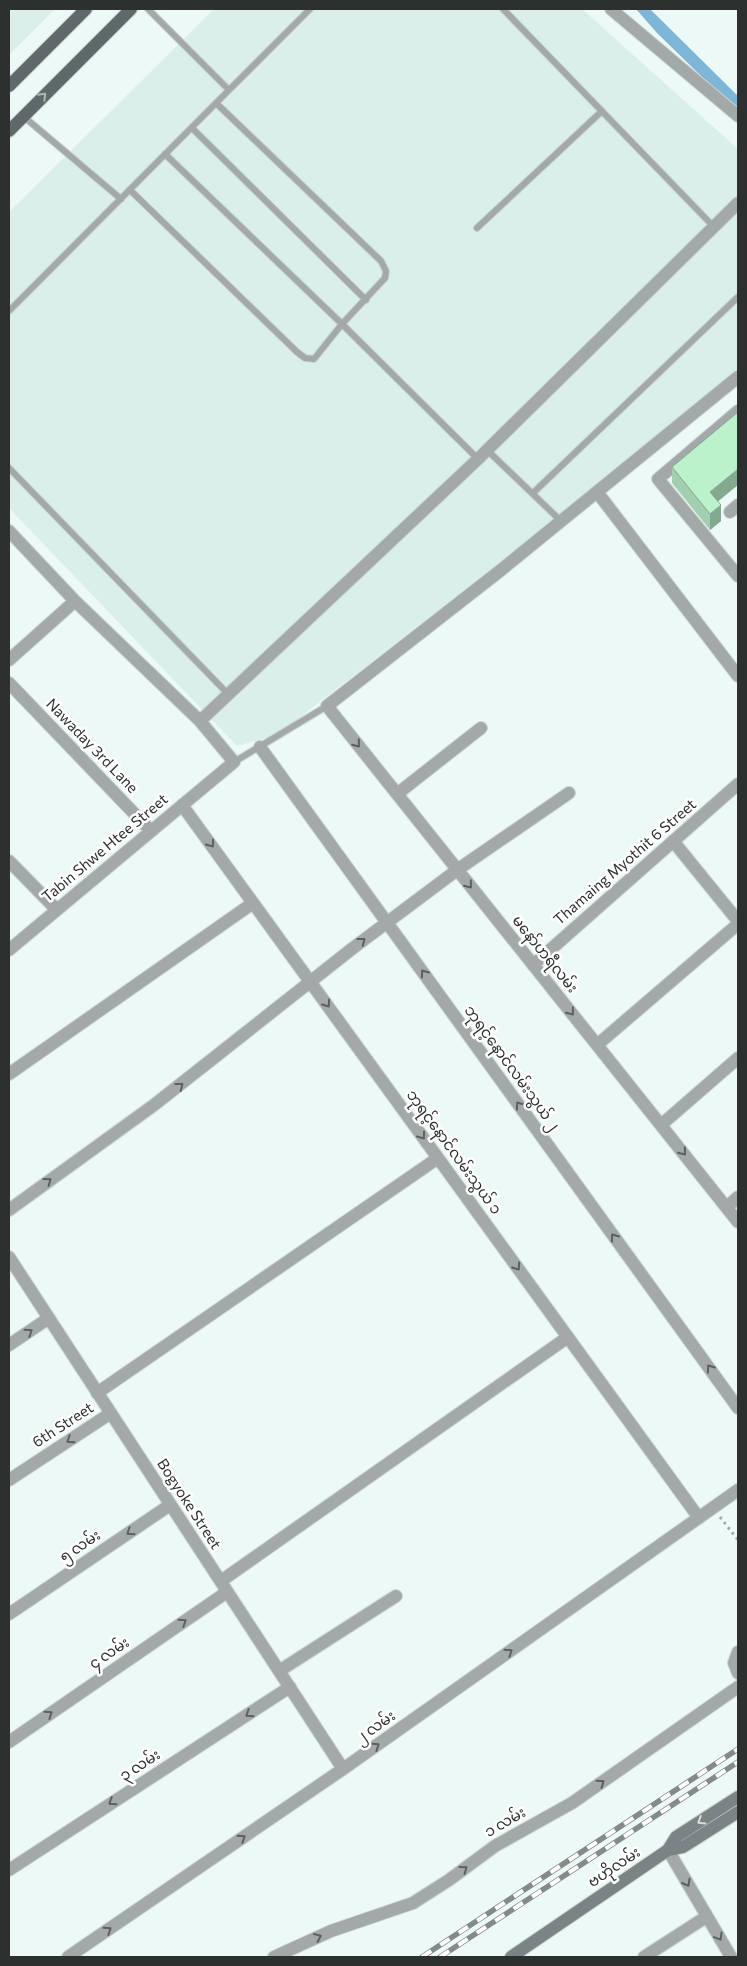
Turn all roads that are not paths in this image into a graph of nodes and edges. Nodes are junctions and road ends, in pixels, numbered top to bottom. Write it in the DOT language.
graph roads {
  1 [pos="86,9"];
  2 [pos="131,9"];
  3 [pos="148,9"];
  4 [pos="310,9"];
  5 [pos="503,9"];
  6 [pos="611,9"];
  7 [pos="9,86"];
  8 [pos="229,90"];
  9 [pos="216,102"];
  10 [pos="602,111"];
  11 [pos="23,116"];
  12 [pos="738,116"];
  13 [pos="192,128"];
  14 [pos="9,131"];
  15 [pos="165,154"];
  16 [pos="130,190"];
  17 [pos="121,199"];
  18 [pos="738,203"];
  19 [pos="714,227"];
  20 [pos="477,228"];
  21 [pos="738,297"];
  22 [pos="366,300"];
  23 [pos="9,312"];
  24 [pos="342,324"];
  25 [pos="738,377"];
  26 [pos="738,411"];
  27 [pos="487,450"];
  28 [pos="478,459"];
  29 [pos="9,468"];
  30 [pos="596,492"];
  31 [pos="532,493"];
  32 [pos="562,521"];
  33 [pos="9,530"];
  34 [pos="738,576"];
  35 [pos="75,601"];
  36 [pos="9,660"];
  37 [pos="738,676"];
  38 [pos="9,683"];
  39 [pos="228,694"];
  40 [pos="327,706"];
  41 [pos="200,721"];
  42 [pos="481,728"];
  43 [pos="260,747"];
  44 [pos="234,762"];
  45 [pos="738,784"];
  46 [pos="568,793"];
  47 [pos="397,794"];
  48 [pos="182,805"];
  49 [pos="151,831"];
  50 [pos="673,841"];
  51 [pos="9,861"];
  52 [pos="457,870"];
  53 [pos="253,902"];
  54 [pos="57,910"];
  55 [pos="387,922"];
  56 [pos="738,922"];
  57 [pos="9,950"];
  58 [pos="533,965"];
  59 [pos="311,982"];
  60 [pos="597,1045"];
  61 [pos="738,1058"];
  62 [pos="9,1074"];
  63 [pos="660,1125"];
  64 [pos="438,1158"];
  65 [pos="738,1197"];
  66 [pos="727,1207"];
  67 [pos="9,1210"];
  68 [pos="738,1222"];
  69 [pos="9,1257"];
  70 [pos="49,1318"];
  71 [pos="568,1337"];
  72 [pos="9,1345"];
  73 [pos="97,1393"];
  74 [pos="738,1408"];
  75 [pos="111,1413"];
  76 [pos="9,1480"];
  77 [pos="738,1490"];
  78 [pos="170,1505"];
  79 [pos="699,1518"];
  80 [pos="224,1587"];
  81 [pos="396,1596"];
  82 [pos="9,1614"];
  83 [pos="738,1652"];
  84 [pos="279,1671"];
  85 [pos="738,1673"];
  86 [pos="290,1687"];
  87 [pos="738,1687"];
  88 [pos="9,1742"];
  89 [pos="343,1769"];
  90 [pos="738,1797"];
  91 [pos="738,1812"];
  92 [pos="668,1850"];
  93 [pos="9,1870"];
  94 [pos="706,1917"];
  95 [pos="68,1957"];
  96 [pos="274,1957"];
  97 [pos="511,1957"];
  98 [pos="644,1957"];
  99 [pos="731,1957"];
  1 -- 7 [label="main road"];
  11 -- 2 [label="main road, one-way"];
  3 -- 8 [label="lane"];
  4 -- 8 [label="lane"];
  5 -- 10 [label="lane"];
  6 -- 12 [label="street"];
  8 -- 9 [label="lane"];
  9 -- 13 [label="lane"];
  9 -- 22 [label="lane"];
  10 -- 19 [label="lane"];
  10 -- 20 [label="lane"];
  11 -- 14 [label="main road"];
  11 -- 17 [label="lane"];
  13 -- 15 [label="lane"];
  13 -- 22 [label="lane"];
  15 -- 16 [label="lane"];
  15 -- 24 [label="lane"];
  16 -- 17 [label="lane"];
  16 -- 24 [label="lane"];
  17 -- 23 [label="lane"];
  18 -- 19 [label="street"];
  19 -- 27 [label="street"];
  21 -- 31 [label="lane"];
  22 -- 24 [label="lane"];
  24 -- 28 [label="lane"];
  25 -- 30 [label="street"];
  26 -- 34 [label="street"];
  27 -- 28 [label="street"];
  27 -- 31 [label="lane"];
  28 -- 39 [label="street"];
  29 -- 39 [label="lane"];
  30 -- 32 [label="street"];
  30 -- 37 [label="street"];
  31 -- 32 [label="lane"];
  32 -- 40 [label="street"];
  33 -- 35 [label="street"];
  35 -- 36 [label="street"];
  35 -- 41 [label="street"];
  38 -- 49 [label="street, Nawaday 3rd Lane"];
  39 -- 41 [label="street"];
  40 -- 43 [label="lane"];
  40 -- 47 [label="street, မနော်ဟရီလမ်း, one-way"];
  41 -- 44 [label="street"];
  42 -- 47 [label="street"];
  43 -- 44 [label="lane"];
  43 -- 55 [label="street, ဘုရင့်နောင်လမ်းသွယ် ၂"];
  44 -- 48 [label="street, Tabin Shwe Htee Street"];
  45 -- 50 [label="street, Thamaing Myothit 6 Street"];
  46 -- 52 [label="street"];
  47 -- 52 [label="street, မနော်ဟရီလမ်း"];
  48 -- 49 [label="street, Tabin Shwe Htee Street"];
  48 -- 53 [label="street, ဘုရင့်နောင်လမ်းသွယ် ၁, one-way"];
  49 -- 54 [label="street, Tabin Shwe Htee Street"];
  50 -- 56 [label="street"];
  50 -- 58 [label="street, Thamaing Myothit 6 Street"];
  51 -- 54 [label="street"];
  52 -- 55 [label="street"];
  52 -- 58 [label="street, မနော်ဟရီလမ်း, one-way"];
  53 -- 59 [label="street, ဘုရင့်နောင်လမ်းသွယ် ၁"];
  53 -- 62 [label="street"];
  54 -- 57 [label="street, Tabin Shwe Htee Street"];
  59 -- 55 [label="street, one-way"];
  74 -- 55 [label="street, ဘုရင့်နောင်လမ်းသွယ် ၂, one-way"];
  56 -- 60 [label="street"];
  58 -- 60 [label="street, မနော်ဟရီလမ်း, one-way"];
  59 -- 64 [label="street, ဘုရင့်နောင်လမ်းသွယ် ၁, one-way"];
  67 -- 59 [label="street, one-way"];
  60 -- 63 [label="street, မနော်ဟရီလမ်း"];
  61 -- 63 [label="street"];
  63 -- 66 [label="street, မနော်ဟရီလမ်း, one-way"];
  64 -- 71 [label="street, ဘုရင့်နောင်လမ်းသွယ် ၁, one-way"];
  64 -- 73 [label="street"];
  65 -- 66 [label="street"];
  66 -- 68 [label="street, မနော်ဟရီလမ်း"];
  69 -- 70 [label="street, Bogyoke Street"];
  72 -- 70 [label="street, one-way"];
  70 -- 73 [label="street, Bogyoke Street"];
  71 -- 79 [label="street, ဘုရင့်နောင်လမ်းသွယ် ၁"];
  71 -- 80 [label="street, ၄ လမ်း"];
  73 -- 75 [label="street, Bogyoke Street"];
  75 -- 76 [label="street, 6th Street, one-way"];
  75 -- 78 [label="street, Bogyoke Street"];
  77 -- 79 [label="street, ၂ လမ်း"];
  78 -- 80 [label="street, Bogyoke Street"];
  78 -- 82 [label="street, ၅ လမ်း, one-way"];
  89 -- 79 [label="street, ၂ လမ်း, one-way"];
  80 -- 84 [label="street, Bogyoke Street"];
  88 -- 80 [label="street, ၄ လမ်း, one-way"];
  81 -- 84 [label="street"];
  83 -- 85 [label="street"];
  84 -- 86 [label="street, Bogyoke Street"];
  86 -- 89 [label="street, Bogyoke Street"];
  86 -- 93 [label="street, ၃ လမ်း, one-way"];
  96 -- 87 [label="street, ၁ လမ်း, one-way"];
  95 -- 89 [label="street, ၂ လမ်း, one-way"];
  90 -- 92 [label="main road, one-way"];
  91 -- 92 [label="main road, ဗဟိုလမ်း"];
  92 -- 94 [label="street, one-way"];
  92 -- 97 [label="main road, ဗဟိုလမ်း"];
  94 -- 98 [label="street"];
  94 -- 99 [label="street, one-way"];
}
